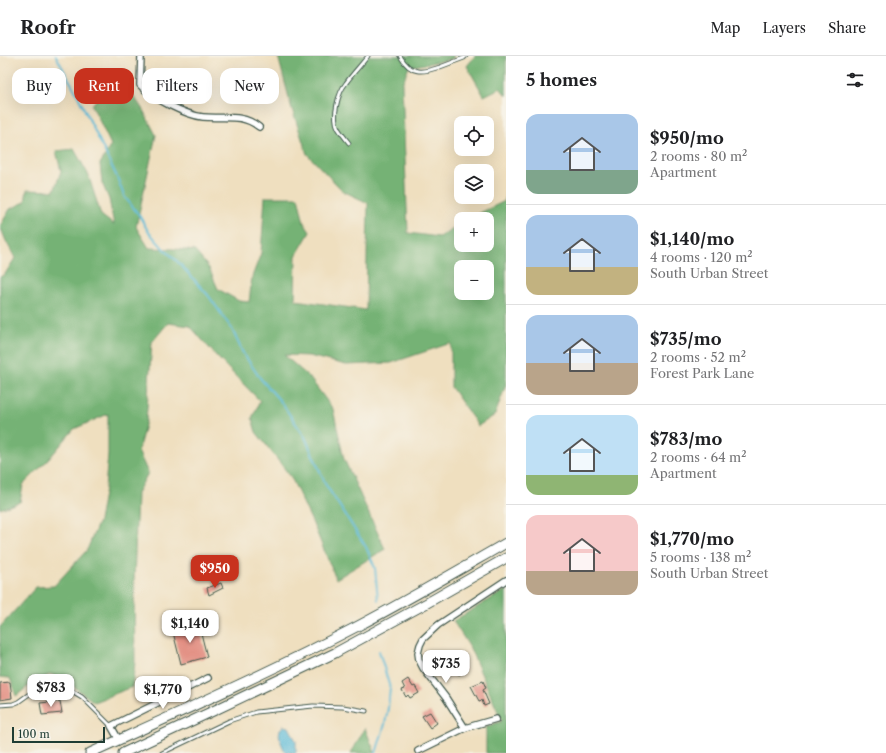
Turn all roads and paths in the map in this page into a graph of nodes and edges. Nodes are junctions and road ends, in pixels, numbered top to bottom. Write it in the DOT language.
graph roads {
  1 [pos="141,56"];
  2 [pos="368,56"];
  3 [pos="400,56"];
  4 [pos="466,56"];
  5 [pos="259,127"];
  6 [pos="349,143"];
  7 [pos="506,543"];
  8 [pos="506,558"];
  9 [pos="506,580"];
  10 [pos="208,678"];
  11 [pos="0,704"];
  12 [pos="366,711"];
  13 [pos="496,719"];
  14 [pos="111,726"];
  15 [pos="465,728"];
  16 [pos="119,740"];
  17 [pos="418,751"];
  18 [pos="90,753"];
  19 [pos="123,753"];
  20 [pos="162,753"];
  1 -- 5 [label="street"];
  2 -- 6 [label="lane"];
  3 -- 4 [label="lane"];
  7 -- 16 [label="highway"];
  8 -- 19 [label="highway"];
  9 -- 15 [label="street"];
  10 -- 14 [label="street"];
  11 -- 14 [label="lane"];
  12 -- 20 [label="lane"];
  13 -- 15 [label="street"];
  14 -- 16 [label="street"];
  15 -- 17 [label="street"];
  16 -- 18 [label="highway"];
}
